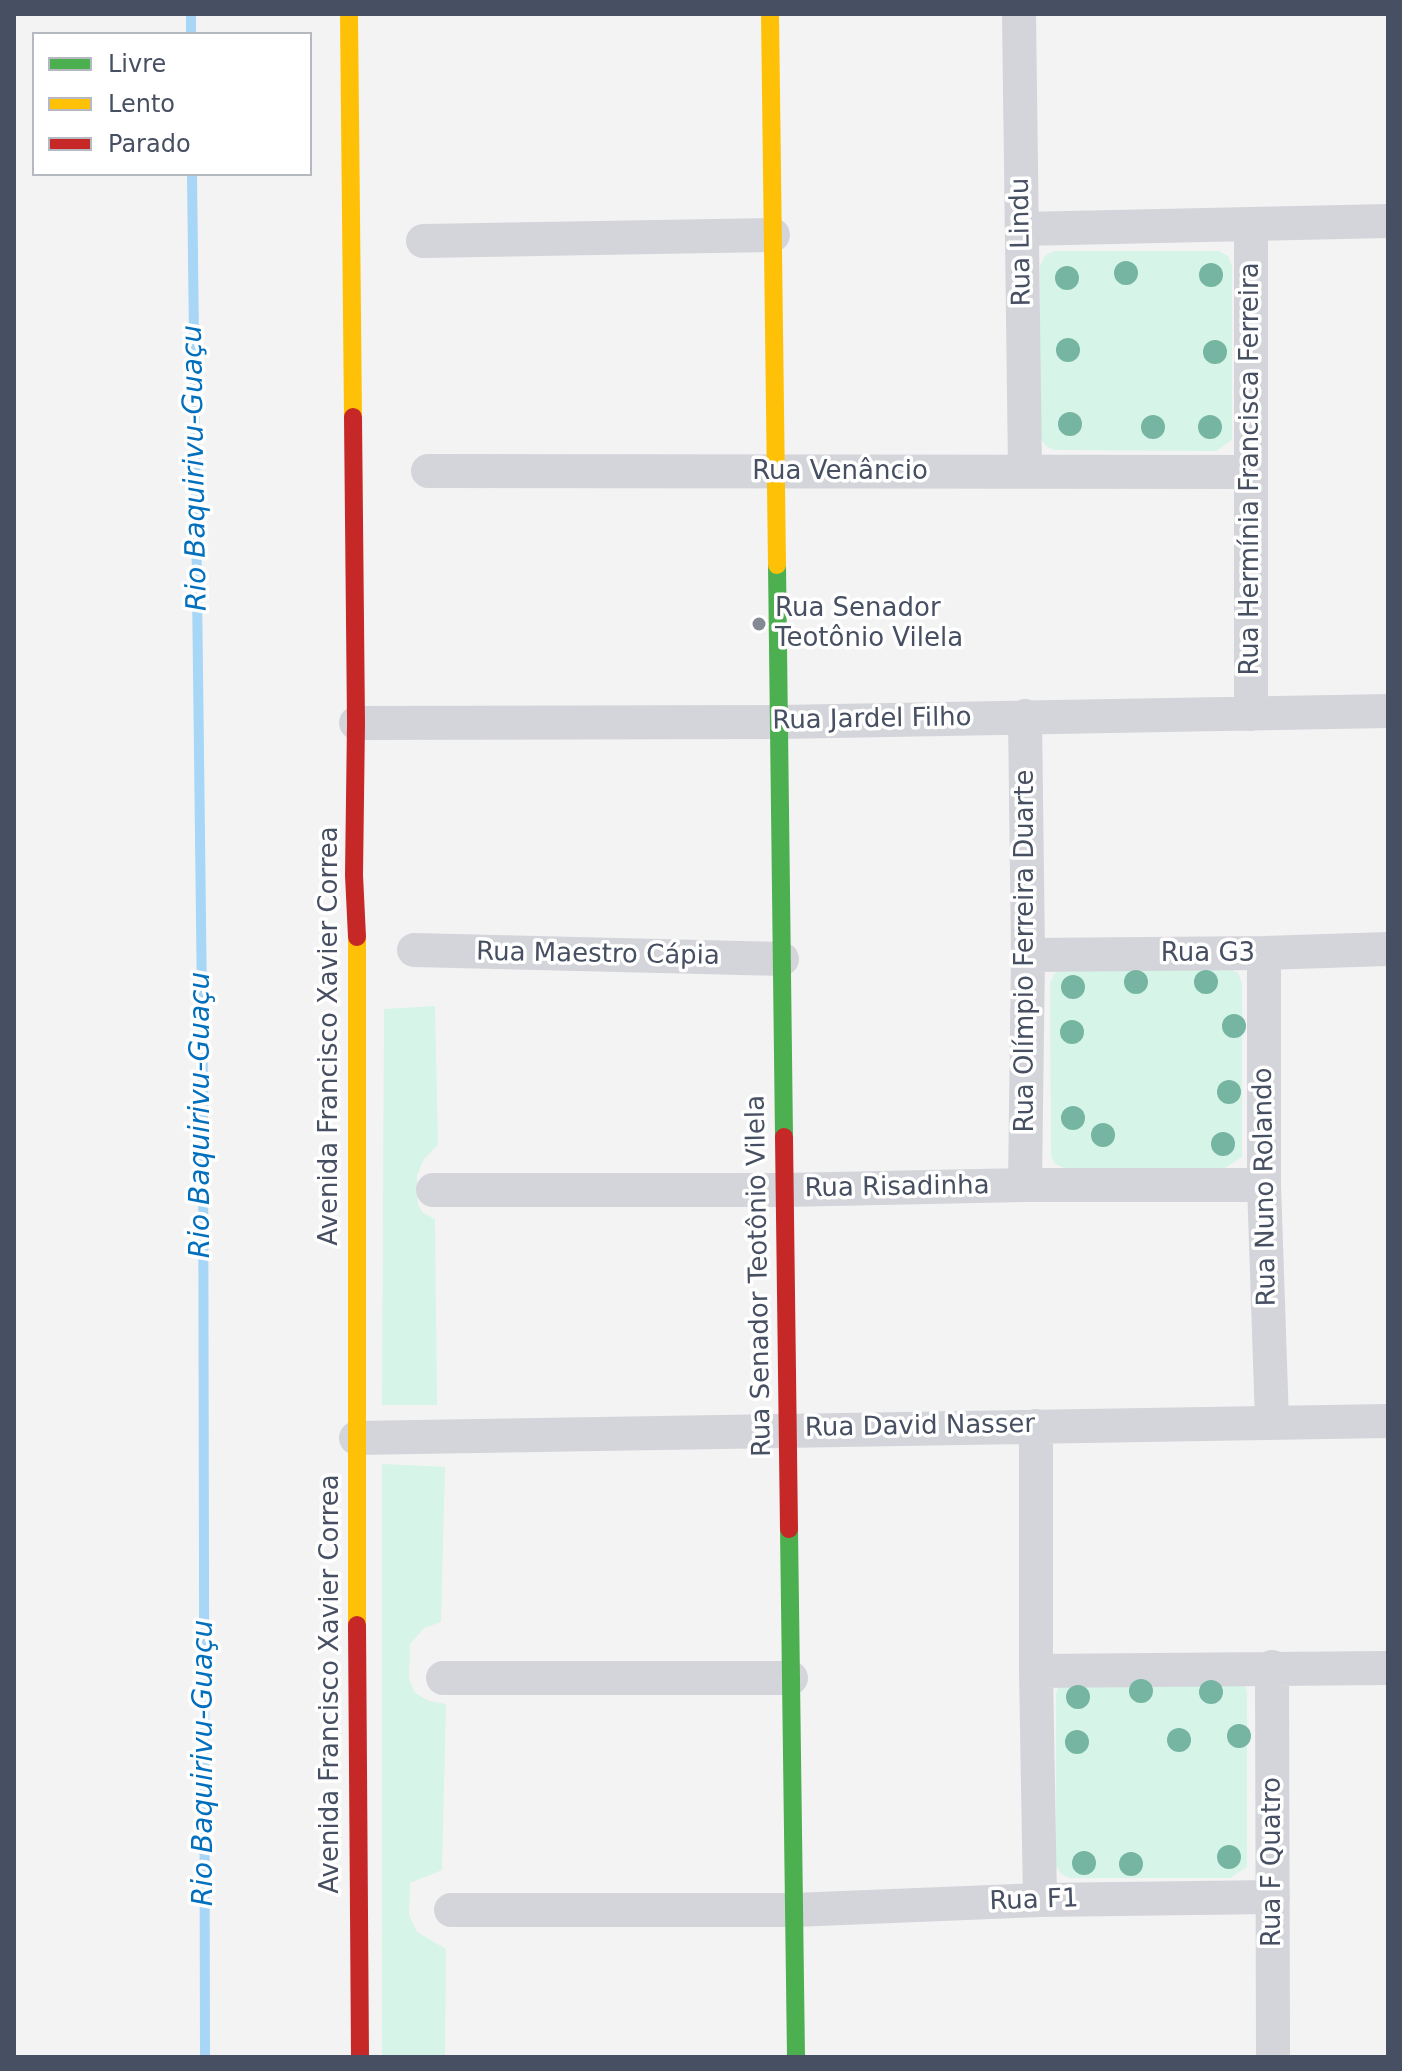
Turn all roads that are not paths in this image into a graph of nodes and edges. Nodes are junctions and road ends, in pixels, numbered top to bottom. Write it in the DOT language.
graph roads {
  1 [pos="349,14"];
  2 [pos="770,14"];
  3 [pos="1019,14"];
  4 [pos="1388,221"];
  5 [pos="1251,225"];
  6 [pos="1022,229"];
  7 [pos="773,235"];
  8 [pos="423,241"];
  9 [pos="1025,470"];
  10 [pos="428,471"];
  11 [pos="1251,472"];
  12 [pos="776,473"];
  13 [pos="1388,711"];
  14 [pos="1251,714"];
  15 [pos="1025,716"];
  16 [pos="779,722"];
  17 [pos="356,723"];
  18 [pos="1388,949"];
  19 [pos="414,950"];
  20 [pos="1264,953"];
  21 [pos="1028,955"];
  22 [pos="782,959"];
  23 [pos="1025,1185"];
  24 [pos="1264,1185"];
  25 [pos="433,1190"];
  26 [pos="785,1190"];
  27 [pos="1272,1421"];
  28 [pos="1388,1421"];
  29 [pos="1036,1426"];
  30 [pos="788,1429"];
  31 [pos="356,1438"];
  32 [pos="1272,1667"];
  33 [pos="1388,1668"];
  34 [pos="1036,1671"];
  35 [pos="443,1678"];
  36 [pos="791,1678"];
  37 [pos="1273,1897"];
  38 [pos="1040,1900"];
  39 [pos="451,1910"];
  40 [pos="794,1910"];
  41 [pos="360,2057"];
  42 [pos="796,2057"];
  43 [pos="1273,2057"];
  1 -- 17 [label="street, Avenida Francisco Xavier Correa"];
  2 -- 7 [label="street, Rua Senador Teotônio Vilela"];
  3 -- 6 [label="street, Rua Lindu"];
  4 -- 5 [label="street"];
  5 -- 6 [label="street"];
  5 -- 11 [label="street, Rua Hermínia Francisca Ferreira"];
  6 -- 9 [label="street, Rua Lindu"];
  7 -- 8 [label="street"];
  7 -- 12 [label="street, Rua Senador Teotônio Vilela"];
  9 -- 11 [label="street, Rua Venâncio"];
  9 -- 12 [label="street, Rua Venâncio"];
  10 -- 12 [label="street, Rua Venâncio"];
  11 -- 14 [label="street, Rua Hermínia Francisca Ferreira"];
  12 -- 16 [label="street, Rua Senador Teotônio Vilela"];
  13 -- 14 [label="street, Rua Jardel Filho"];
  14 -- 15 [label="street, Rua Jardel Filho"];
  15 -- 16 [label="street, Rua Jardel Filho"];
  15 -- 21 [label="street, Rua Olímpio Ferreira Duarte"];
  16 -- 17 [label="street, Rua Jardel Filho"];
  16 -- 22 [label="street, Rua Senador Teotônio Vilela"];
  17 -- 31 [label="street, Avenida Francisco Xavier Correa"];
  18 -- 20 [label="street, Rua G3"];
  19 -- 22 [label="street, Rua Maestro Cápia"];
  20 -- 21 [label="street, Rua G3"];
  20 -- 24 [label="street, Rua Nuno Rolando"];
  21 -- 23 [label="street, Rua Olímpio Ferreira Duarte"];
  22 -- 26 [label="street, Rua Senador Teotônio Vilela"];
  23 -- 24 [label="street, Rua Risadinha"];
  23 -- 26 [label="street, Rua Risadinha"];
  24 -- 27 [label="street, Rua Nuno Rolando"];
  25 -- 26 [label="street, Rua Risadinha"];
  26 -- 30 [label="street, Rua Senador Teotônio Vilela"];
  27 -- 28 [label="street, Rua David Nasser"];
  27 -- 29 [label="street, Rua David Nasser"];
  29 -- 30 [label="street, Rua David Nasser"];
  29 -- 34 [label="street"];
  30 -- 31 [label="street, Rua David Nasser"];
  30 -- 36 [label="street, Rua Senador Teotônio Vilela"];
  31 -- 41 [label="street, Avenida Francisco Xavier Correa"];
  32 -- 33 [label="street"];
  32 -- 34 [label="street"];
  32 -- 37 [label="street, Rua F Quatro"];
  34 -- 38 [label="street"];
  35 -- 36 [label="street"];
  36 -- 40 [label="street, Rua Senador Teotônio Vilela"];
  37 -- 38 [label="street, Rua F1"];
  37 -- 43 [label="street, Rua F Quatro"];
  38 -- 40 [label="street, Rua F1"];
  39 -- 40 [label="street, Rua F1"];
  40 -- 42 [label="street, Rua Senador Teotônio Vilela"];
}
